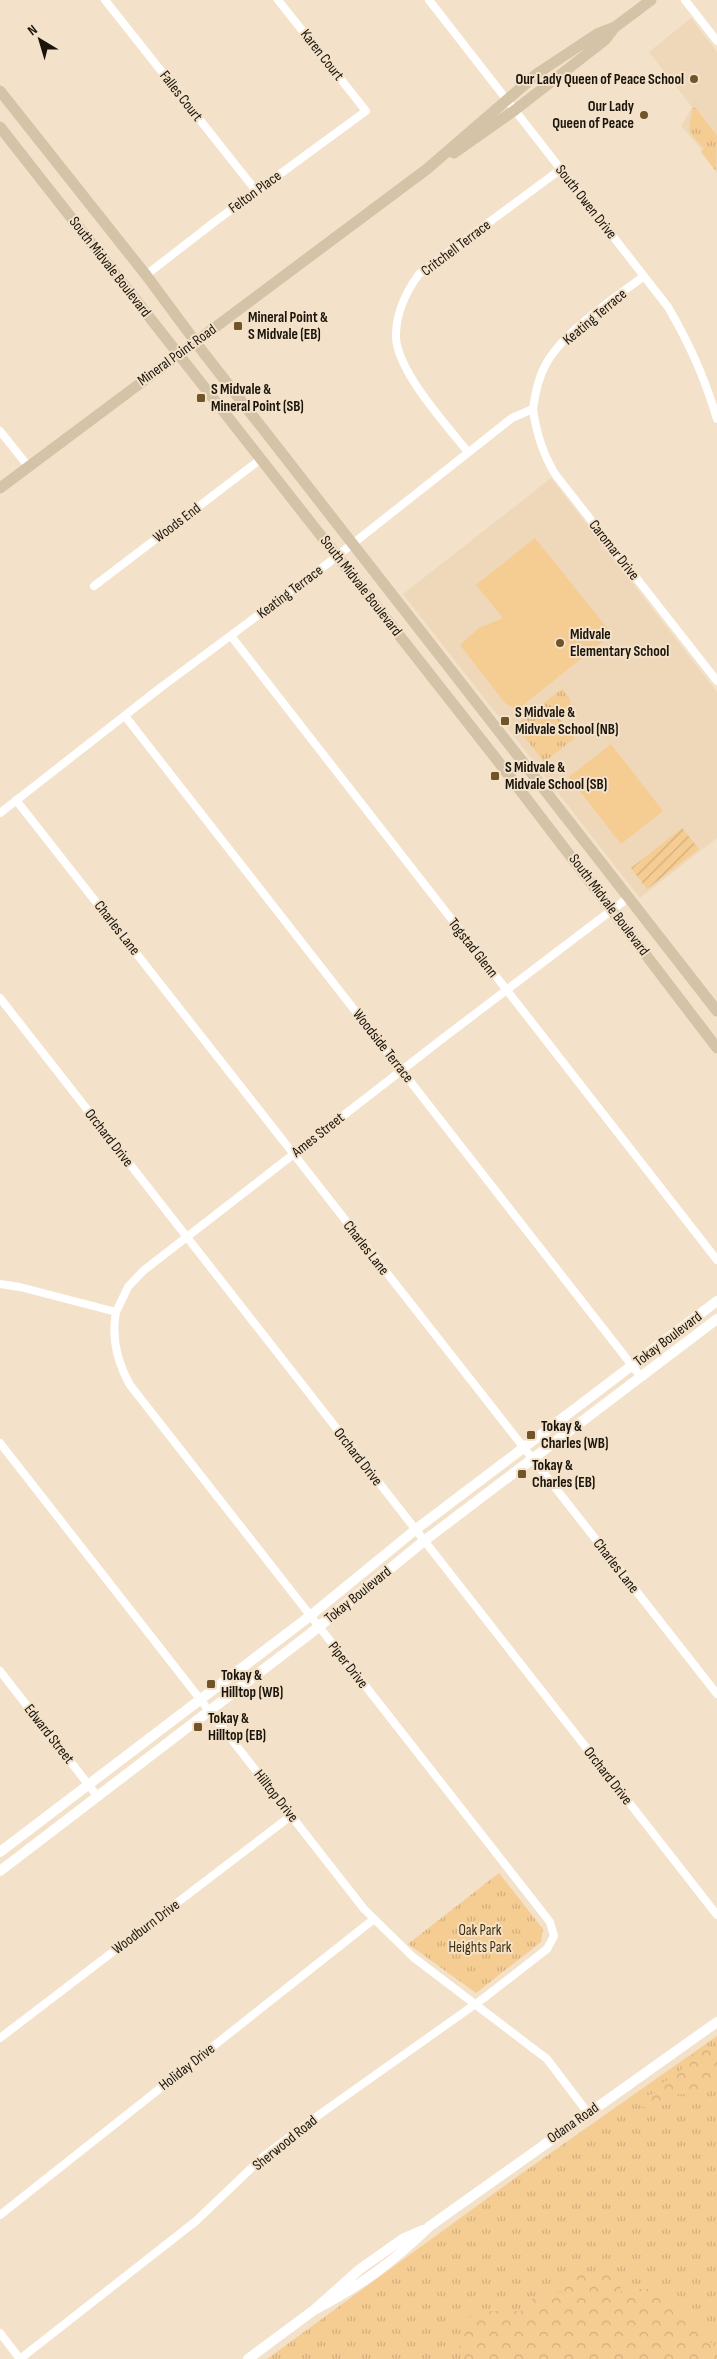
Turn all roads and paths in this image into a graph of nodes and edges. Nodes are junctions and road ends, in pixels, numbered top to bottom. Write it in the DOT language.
graph roads {
  1 [pos="105,0"];
  2 [pos="278,0"];
  3 [pos="429,0"];
  4 [pos="651,0"];
  5 [pos="685,0"];
  6 [pos="615,27"];
  7 [pos="717,41"];
  8 [pos="0,91"];
  9 [pos="507,99"];
  10 [pos="515,110"];
  11 [pos="366,111"];
  12 [pos="0,127"];
  13 [pos="427,169"];
  14 [pos="561,169"];
  15 [pos="257,192"];
  16 [pos="146,275"];
  17 [pos="644,276"];
  18 [pos="195,341"];
  19 [pos="178,354"];
  20 [pos="533,409"];
  21 [pos="717,419"];
  22 [pos="0,431"];
  23 [pos="468,452"];
  24 [pos="261,459"];
  25 [pos="28,466"];
  26 [pos="0,488"];
  27 [pos="353,543"];
  28 [pos="337,556"];
  29 [pos="94,586"];
  30 [pos="231,636"];
  31 [pos="717,681"];
  32 [pos="125,716"];
  33 [pos="16,800"];
  34 [pos="0,813"];
  35 [pos="629,897"];
  36 [pos="613,909"];
  37 [pos="506,990"];
  38 [pos="0,998"];
  39 [pos="717,1011"];
  40 [pos="707,1036"];
  41 [pos="717,1044"];
  42 [pos="717,1048"];
  43 [pos="402,1069"];
  44 [pos="294,1154"];
  45 [pos="186,1238"];
  46 [pos="717,1260"];
  47 [pos="0,1284"];
  48 [pos="717,1301"];
  49 [pos="116,1312"];
  50 [pos="717,1319"];
  51 [pos="632,1366"];
  52 [pos="641,1377"];
  53 [pos="0,1443"];
  54 [pos="523,1448"];
  55 [pos="532,1459"];
  56 [pos="415,1530"];
  57 [pos="424,1541"];
  58 [pos="310,1616"];
  59 [pos="319,1627"];
  60 [pos="0,1670"];
  61 [pos="717,1694"];
  62 [pos="200,1699"];
  63 [pos="210,1712"];
  64 [pos="89,1785"];
  65 [pos="98,1796"];
  66 [pos="292,1815"];
  67 [pos="0,1852"];
  68 [pos="0,1871"];
  69 [pos="717,1915"];
  70 [pos="374,1920"];
  71 [pos="554,1936"];
  72 [pos="476,2004"];
  73 [pos="717,2022"];
  74 [pos="0,2038"];
  75 [pos="588,2113"];
  76 [pos="0,2215"];
  77 [pos="0,2333"];
  78 [pos="20,2359"];
  79 [pos="248,2359"];
  1 -- 15 [label="street, Falles Court"];
  2 -- 11 [label="street, Karen Court"];
  3 -- 9 [label="street, South Owen Drive"];
  4 -- 6 [label="main road, Mineral Point Road"];
  5 -- 7 [label="street"];
  6 -- 9 [label="main road, Mineral Point Road"];
  6 -- 10 [label="main road, Mineral Point Road"];
  8 -- 16 [label="main road, South Midvale Boulevard"];
  9 -- 10 [label="street, South Owen Drive"];
  9 -- 13 [label="main road, Mineral Point Road"];
  10 -- 13 [label="main road, Mineral Point Road"];
  10 -- 14 [label="street, South Owen Drive"];
  11 -- 15 [label="street, Felton Place"];
  12 -- 19 [label="main road, South Midvale Boulevard"];
  13 -- 18 [label="main road, Mineral Point Road"];
  14 -- 17 [label="street, South Owen Drive"];
  14 -- 23 [label="street, Critchell Terrace"];
  15 -- 16 [label="street, Felton Place"];
  16 -- 18 [label="main road, South Midvale Boulevard"];
  17 -- 20 [label="street, Keating Terrace"];
  17 -- 21 [label="street, South Owen Drive"];
  18 -- 19 [label="main road, Mineral Point Road"];
  18 -- 27 [label="main road, South Midvale Boulevard"];
  19 -- 24 [label="main road, South Midvale Boulevard"];
  19 -- 25 [label="main road, Mineral Point Road"];
  20 -- 23 [label="street, Keating Terrace"];
  20 -- 31 [label="street, Caromar Drive"];
  22 -- 25 [label="street"];
  23 -- 27 [label="street, Keating Terrace"];
  24 -- 28 [label="main road, South Midvale Boulevard"];
  24 -- 29 [label="street, Woods End"];
  25 -- 26 [label="main road, Mineral Point Road"];
  27 -- 28 [label="street, Keating Terrace"];
  27 -- 35 [label="main road, South Midvale Boulevard"];
  28 -- 30 [label="street, Keating Terrace"];
  28 -- 36 [label="main road, South Midvale Boulevard"];
  30 -- 32 [label="street, Keating Terrace"];
  30 -- 37 [label="street, Togstad Glenn"];
  32 -- 33 [label="street, Keating Terrace"];
  32 -- 43 [label="street, Woodside Terrace"];
  33 -- 34 [label="street, Keating Terrace"];
  33 -- 44 [label="street, Charles Lane"];
  35 -- 36 [label="street, Ames Street"];
  35 -- 39 [label="main road, South Midvale Boulevard"];
  36 -- 37 [label="street, Ames Street"];
  36 -- 40 [label="main road, South Midvale Boulevard"];
  37 -- 43 [label="street, Ames Street"];
  37 -- 46 [label="street, Togstad Glenn"];
  38 -- 45 [label="street, Orchard Drive"];
  40 -- 41 [label="main road"];
  40 -- 42 [label="main road, South Midvale Boulevard"];
  43 -- 44 [label="street, Ames Street"];
  43 -- 51 [label="street, Woodside Terrace"];
  44 -- 45 [label="street, Ames Street"];
  44 -- 54 [label="street, Charles Lane"];
  45 -- 49 [label="street, Ames Street"];
  45 -- 56 [label="street, Orchard Drive"];
  47 -- 49 [label="street"];
  48 -- 51 [label="street, Tokay Boulevard"];
  49 -- 58 [label="street, Piper Drive"];
  50 -- 52 [label="street, Tokay Boulevard"];
  51 -- 52 [label="street, Woodside Terrace"];
  51 -- 54 [label="street, Tokay Boulevard"];
  52 -- 55 [label="street, Tokay Boulevard"];
  53 -- 62 [label="street, Hilltop Drive"];
  54 -- 55 [label="street, Charles Lane"];
  54 -- 56 [label="street, Tokay Boulevard"];
  55 -- 57 [label="street, Tokay Boulevard"];
  55 -- 61 [label="street, Charles Lane"];
  56 -- 57 [label="street, Orchard Drive"];
  56 -- 58 [label="street, Tokay Boulevard"];
  57 -- 59 [label="street, Tokay Boulevard"];
  57 -- 69 [label="street, Orchard Drive"];
  58 -- 59 [label="street, Piper Drive"];
  58 -- 62 [label="street, Tokay Boulevard"];
  59 -- 63 [label="street, Tokay Boulevard"];
  59 -- 71 [label="street, Piper Drive"];
  60 -- 64 [label="street, Edward Street"];
  62 -- 63 [label="street, Hilltop Drive"];
  62 -- 64 [label="street, Tokay Boulevard"];
  63 -- 65 [label="street, Tokay Boulevard"];
  63 -- 66 [label="street, Hilltop Drive"];
  64 -- 65 [label="street, Edward Street"];
  64 -- 67 [label="street, Tokay Boulevard"];
  65 -- 68 [label="street, Tokay Boulevard"];
  66 -- 70 [label="street, Hilltop Drive"];
  66 -- 74 [label="street, Woodburn Drive"];
  70 -- 72 [label="street, Hilltop Drive"];
  70 -- 76 [label="street, Holiday Drive"];
  71 -- 72 [label="street, Sherwood Road"];
  72 -- 75 [label="street, Hilltop Drive"];
  72 -- 78 [label="street, Sherwood Road"];
  73 -- 75 [label="street, Odana Road"];
  75 -- 79 [label="street, Odana Road"];
  77 -- 78 [label="street"];
}
